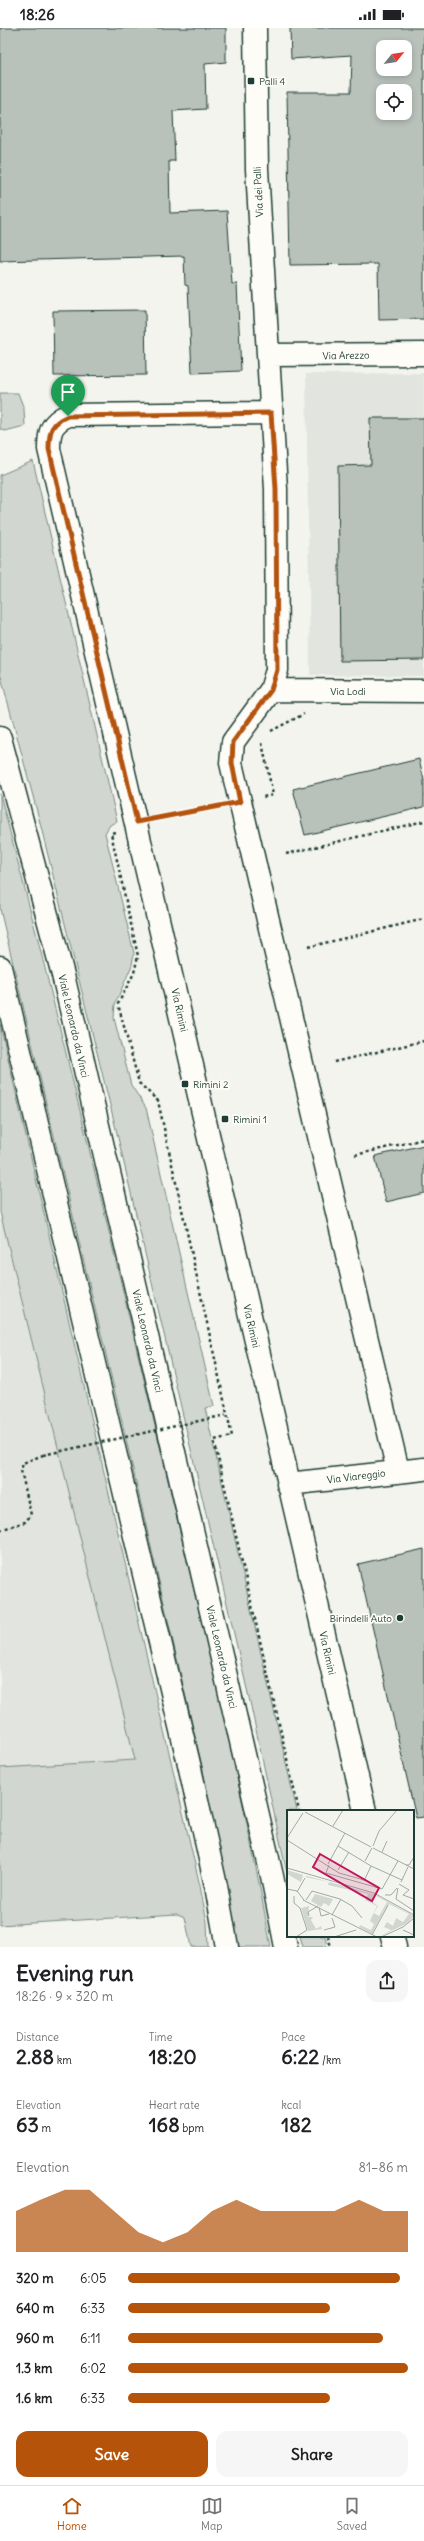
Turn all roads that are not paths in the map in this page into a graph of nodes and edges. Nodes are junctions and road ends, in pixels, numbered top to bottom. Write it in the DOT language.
graph roads {
  1 [pos="254,28"];
  2 [pos="424,354"];
  3 [pos="268,355"];
  4 [pos="271,413"];
  5 [pos="271,690"];
  6 [pos="424,691"];
  7 [pos="0,738"];
  8 [pos="0,967"];
  9 [pos="424,1469"];
  10 [pos="398,1471"];
  11 [pos="288,1484"];
  12 [pos="365,1810"];
  13 [pos="392,1937"];
  14 [pos="227,1947"];
  15 [pos="286,1947"];
  16 [pos="395,1947"];
  1 -- 3 [label="main road, Via dei Palli"];
  2 -- 3 [label="main road, Via Arezzo"];
  3 -- 4 [label="main road, Via dei Palli"];
  4 -- 5 [label="main road, Via dei Palli"];
  4 -- 11 [label="main road, Via Rimini"];
  5 -- 6 [label="main road, Via Lodi"];
  5 -- 10 [label="main road, Via dei Palli"];
  7 -- 15 [label="main road, Viale Leonardo da Vinci"];
  8 -- 14 [label="main road"];
  9 -- 10 [label="main road, Via Viareggio"];
  10 -- 11 [label="main road, Via Viareggio"];
  11 -- 12 [label="main road, Via Rimini"];
  13 -- 16 [label="main road"];
}
